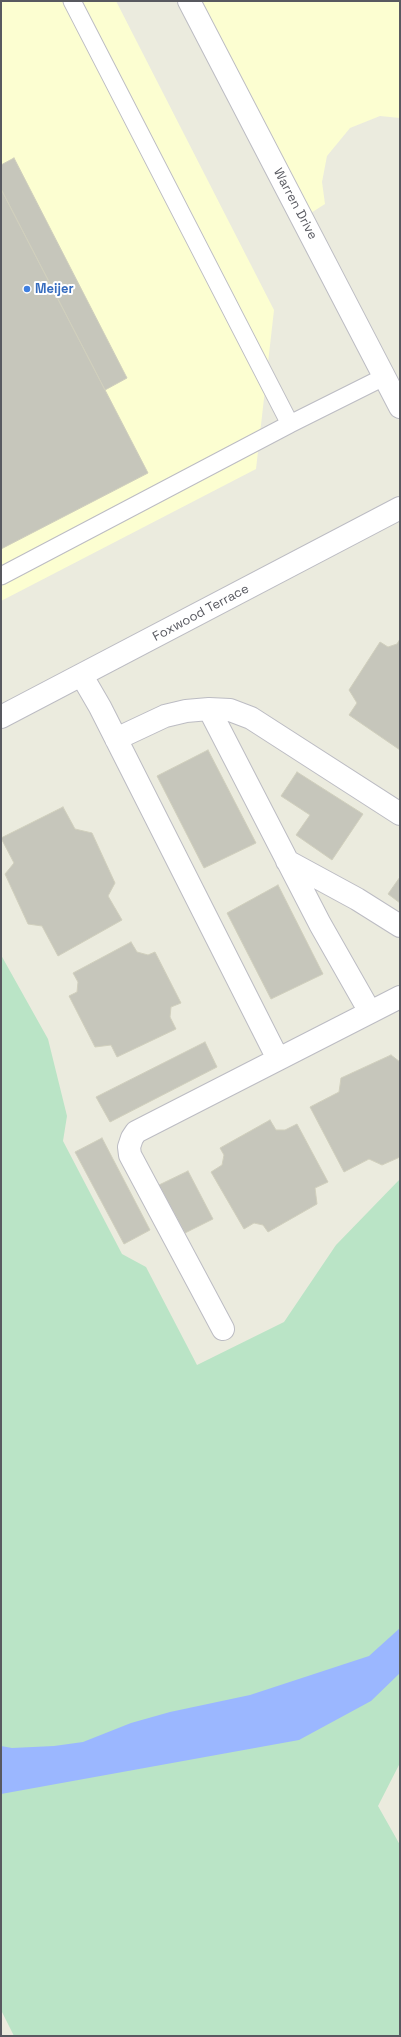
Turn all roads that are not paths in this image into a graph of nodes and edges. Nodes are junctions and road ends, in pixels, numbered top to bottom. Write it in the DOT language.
graph roads {
  1 [pos="72,1"];
  2 [pos="190,1"];
  3 [pos="384,377"];
  4 [pos="400,407"];
  5 [pos="290,424"];
  6 [pos="400,508"];
  7 [pos="1,576"];
  8 [pos="82,676"];
  9 [pos="209,709"];
  10 [pos="1,717"];
  11 [pos="116,739"];
  12 [pos="400,814"];
  13 [pos="287,862"];
  14 [pos="400,926"];
  15 [pos="400,997"];
  16 [pos="370,1012"];
  17 [pos="278,1060"];
  18 [pos="223,1329"];
  1 -- 5 [label="lane"];
  2 -- 3 [label="street, Warren Drive"];
  3 -- 4 [label="street, Warren Drive"];
  3 -- 5 [label="lane"];
  5 -- 7 [label="lane"];
  6 -- 8 [label="street, Foxwood Terrace"];
  8 -- 10 [label="street, Foxwood Terrace"];
  8 -- 11 [label="street"];
  9 -- 11 [label="street"];
  9 -- 12 [label="street"];
  9 -- 13 [label="street"];
  11 -- 17 [label="street"];
  13 -- 14 [label="street"];
  13 -- 16 [label="street"];
  15 -- 16 [label="street"];
  16 -- 17 [label="street"];
  17 -- 18 [label="street"];
}
